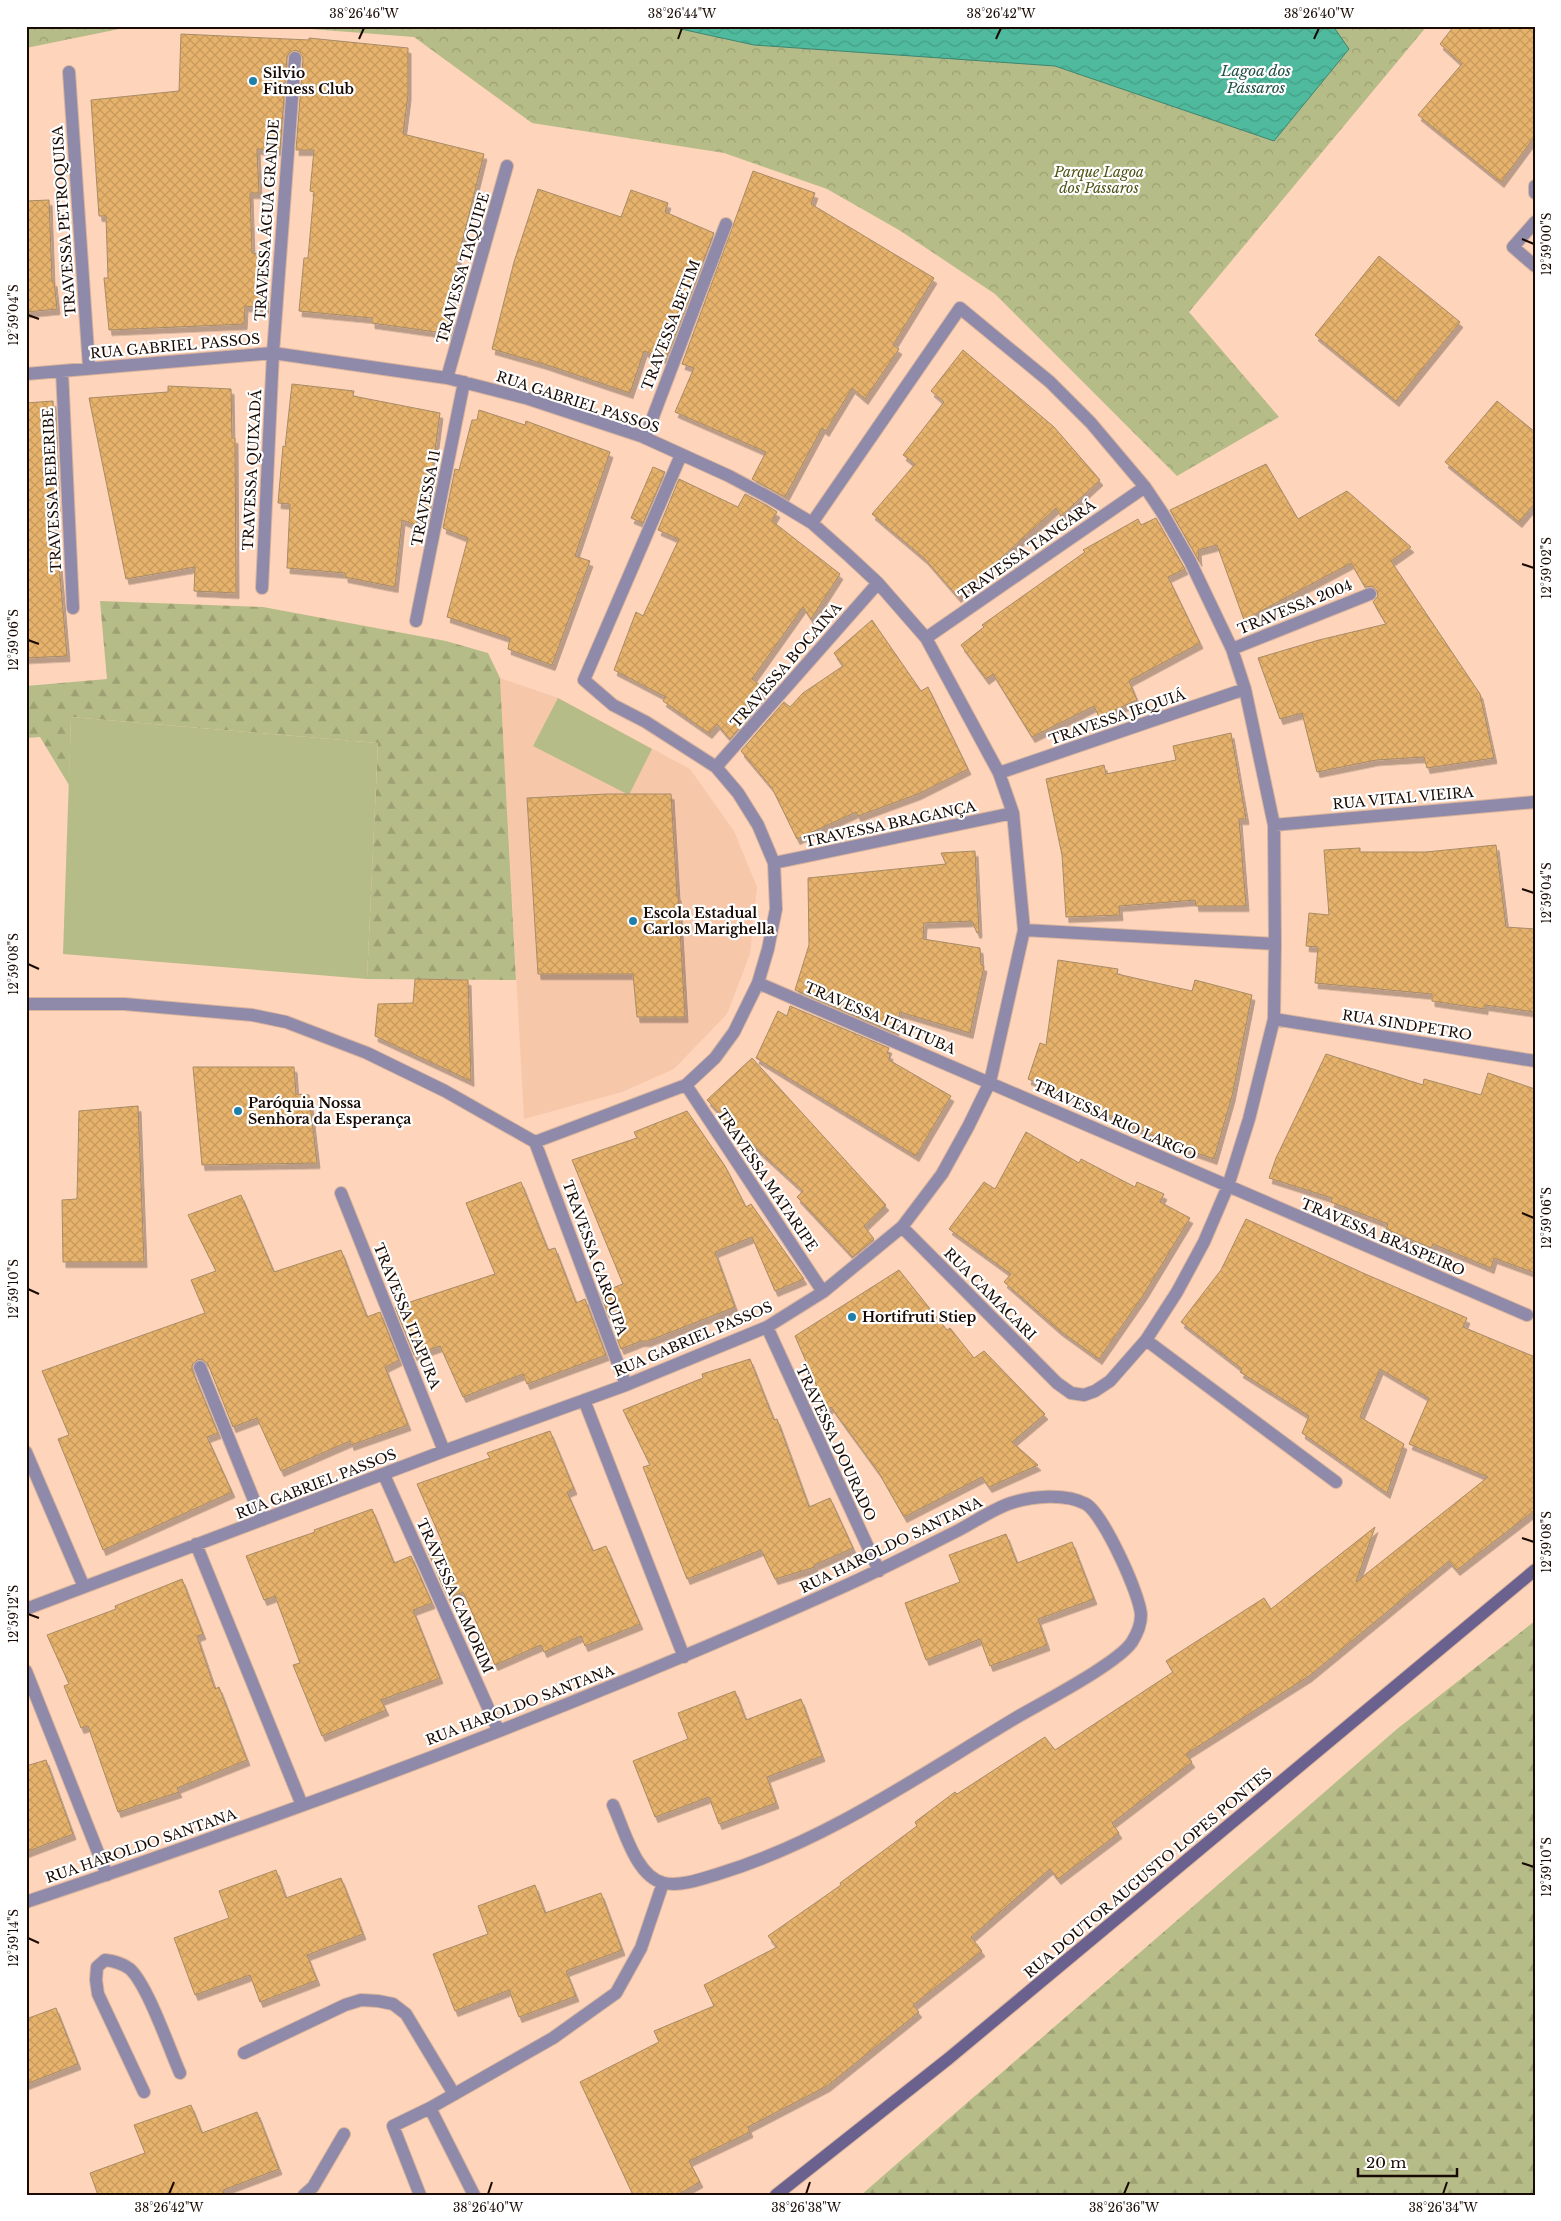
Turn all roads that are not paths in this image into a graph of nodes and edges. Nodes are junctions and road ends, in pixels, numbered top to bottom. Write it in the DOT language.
graph roads {
  1 [pos="295,58"];
  2 [pos="69,72"];
  3 [pos="507,166"];
  4 [pos="1535,186"];
  5 [pos="1535,193"];
  6 [pos="1535,222"];
  7 [pos="726,224"];
  8 [pos="1535,266"];
  9 [pos="272,353"];
  10 [pos="89,367"];
  11 [pos="62,371"];
  12 [pos="26,374"];
  13 [pos="448,378"];
  14 [pos="464,382"];
  15 [pos="645,438"];
  16 [pos="681,455"];
  17 [pos="1145,487"];
  18 [pos="812,523"];
  19 [pos="878,583"];
  20 [pos="262,588"];
  21 [pos="1370,594"];
  22 [pos="72,608"];
  23 [pos="416,621"];
  24 [pos="926,638"];
  25 [pos="1232,649"];
  26 [pos="1244,690"];
  27 [pos="716,767"];
  28 [pos="999,773"];
  29 [pos="1535,802"];
  30 [pos="1013,813"];
  31 [pos="1274,825"];
  32 [pos="774,863"];
  33 [pos="1024,930"];
  34 [pos="1275,944"];
  35 [pos="758,983"];
  36 [pos="26,1004"];
  37 [pos="1274,1018"];
  38 [pos="1535,1061"];
  39 [pos="990,1082"];
  40 [pos="686,1085"];
  41 [pos="536,1142"];
  42 [pos="1228,1186"];
  43 [pos="341,1192"];
  44 [pos="902,1227"];
  45 [pos="823,1292"];
  46 [pos="1526,1315"];
  47 [pos="767,1327"];
  48 [pos="1146,1340"];
  49 [pos="200,1367"];
  50 [pos="626,1385"];
  51 [pos="584,1400"];
  52 [pos="444,1451"];
  53 [pos="26,1452"];
  54 [pos="384,1475"];
  55 [pos="1336,1482"];
  56 [pos="262,1520"];
  57 [pos="196,1544"];
  58 [pos="1535,1570"];
  59 [pos="878,1571"];
  60 [pos="84,1587"];
  61 [pos="26,1609"];
  62 [pos="684,1656"];
  63 [pos="26,1671"];
  64 [pos="498,1730"];
  65 [pos="302,1805"];
  66 [pos="613,1806"];
  67 [pos="107,1875"];
  68 [pos="663,1883"];
  69 [pos="26,1902"];
  70 [pos="244,2053"];
  71 [pos="180,2073"];
  72 [pos="144,2092"];
  73 [pos="454,2094"];
  74 [pos="430,2108"];
  75 [pos="344,2134"];
  76 [pos="304,2195"];
  77 [pos="420,2195"];
  78 [pos="474,2195"];
  79 [pos="776,2195"];
  1 -- 9 [label="street, TRAVESSA ÁGUA GRANDE"];
  2 -- 10 [label="street, TRAVESSA PETROQUISA"];
  3 -- 13 [label="street, TRAVESSA TAQUIPE"];
  4 -- 5 [label="street"];
  6 -- 8 [label="street"];
  7 -- 15 [label="street, TRAVESSA BETIM"];
  9 -- 10 [label="street, RUA GABRIEL PASSOS"];
  9 -- 13 [label="street, RUA GABRIEL PASSOS"];
  9 -- 20 [label="street, TRAVESSA QUIXADÁ"];
  10 -- 11 [label="street, RUA GABRIEL PASSOS"];
  11 -- 12 [label="street, RUA GABRIEL PASSOS"];
  11 -- 22 [label="street, TRAVESSA BEBERIBE"];
  13 -- 14 [label="street, RUA GABRIEL PASSOS"];
  14 -- 15 [label="street, RUA GABRIEL PASSOS"];
  14 -- 23 [label="street, TRAVESSA 11"];
  15 -- 16 [label="street, RUA GABRIEL PASSOS"];
  16 -- 18 [label="street, RUA GABRIEL PASSOS"];
  16 -- 27 [label="street"];
  17 -- 18 [label="street, RUA CAMACARI"];
  17 -- 24 [label="street, TRAVESSA TANGARÁ"];
  17 -- 25 [label="street, RUA CAMACARI"];
  18 -- 19 [label="street, RUA GABRIEL PASSOS"];
  19 -- 24 [label="street, RUA GABRIEL PASSOS"];
  19 -- 27 [label="street, TRAVESSA BOCAINA"];
  21 -- 25 [label="street, TRAVESSA 2004"];
  24 -- 28 [label="street, RUA GABRIEL PASSOS"];
  25 -- 26 [label="street, RUA CAMACARI"];
  26 -- 28 [label="street, TRAVESSA JEQUIÁ"];
  26 -- 31 [label="street, RUA CAMACARI"];
  27 -- 32 [label="street"];
  28 -- 30 [label="street, RUA GABRIEL PASSOS"];
  29 -- 31 [label="street, RUA VITAL VIEIRA"];
  30 -- 32 [label="street, TRAVESSA BRAGANÇA"];
  30 -- 33 [label="street, RUA GABRIEL PASSOS"];
  31 -- 34 [label="street, RUA CAMACARI"];
  32 -- 35 [label="street"];
  33 -- 34 [label="street"];
  33 -- 39 [label="street, RUA GABRIEL PASSOS"];
  34 -- 37 [label="street, RUA CAMACARI"];
  35 -- 39 [label="street, TRAVESSA ITAITUBA"];
  35 -- 40 [label="street"];
  36 -- 41 [label="street"];
  37 -- 38 [label="street, RUA SINDPETRO"];
  37 -- 42 [label="street, RUA CAMACARI"];
  39 -- 42 [label="street, TRAVESSA RIO LARGO"];
  39 -- 44 [label="street, RUA GABRIEL PASSOS"];
  40 -- 41 [label="street"];
  40 -- 45 [label="street, TRAVESSA MATARIPE"];
  41 -- 50 [label="street, TRAVESSA GAROUPA"];
  42 -- 46 [label="street, TRAVESSA BRASPEIRO"];
  42 -- 48 [label="street, RUA CAMACARI"];
  43 -- 52 [label="street, TRAVESSA ITAPURA"];
  44 -- 45 [label="street, RUA GABRIEL PASSOS"];
  44 -- 48 [label="street, RUA CAMACARI"];
  45 -- 47 [label="street, RUA GABRIEL PASSOS"];
  47 -- 50 [label="street, RUA GABRIEL PASSOS"];
  47 -- 59 [label="street, TRAVESSA DOURADO"];
  48 -- 55 [label="street"];
  49 -- 56 [label="street"];
  50 -- 51 [label="street, RUA GABRIEL PASSOS"];
  51 -- 52 [label="street, RUA GABRIEL PASSOS"];
  51 -- 62 [label="street"];
  52 -- 54 [label="street, RUA GABRIEL PASSOS"];
  53 -- 60 [label="street"];
  54 -- 56 [label="street, RUA GABRIEL PASSOS"];
  54 -- 64 [label="street, TRAVESSA CAMORIM"];
  56 -- 57 [label="street, RUA GABRIEL PASSOS"];
  57 -- 60 [label="street, RUA GABRIEL PASSOS"];
  57 -- 65 [label="street"];
  58 -- 79 [label="street, RUA DOUTOR AUGUSTO LOPES PONTES"];
  59 -- 62 [label="street, RUA HAROLDO SANTANA"];
  59 -- 68 [label="street, RUA HAROLDO SANTANA"];
  60 -- 61 [label="street, RUA GABRIEL PASSOS"];
  62 -- 64 [label="street, RUA HAROLDO SANTANA"];
  63 -- 67 [label="street"];
  64 -- 65 [label="street, RUA HAROLDO SANTANA"];
  65 -- 67 [label="street, RUA HAROLDO SANTANA"];
  66 -- 68 [label="street"];
  67 -- 69 [label="street, RUA HAROLDO SANTANA"];
  68 -- 73 [label="street"];
  70 -- 73 [label="street"];
  71 -- 72 [label="street"];
  73 -- 74 [label="street"];
  74 -- 77 [label="street"];
  74 -- 78 [label="street"];
  75 -- 76 [label="street"];
}
